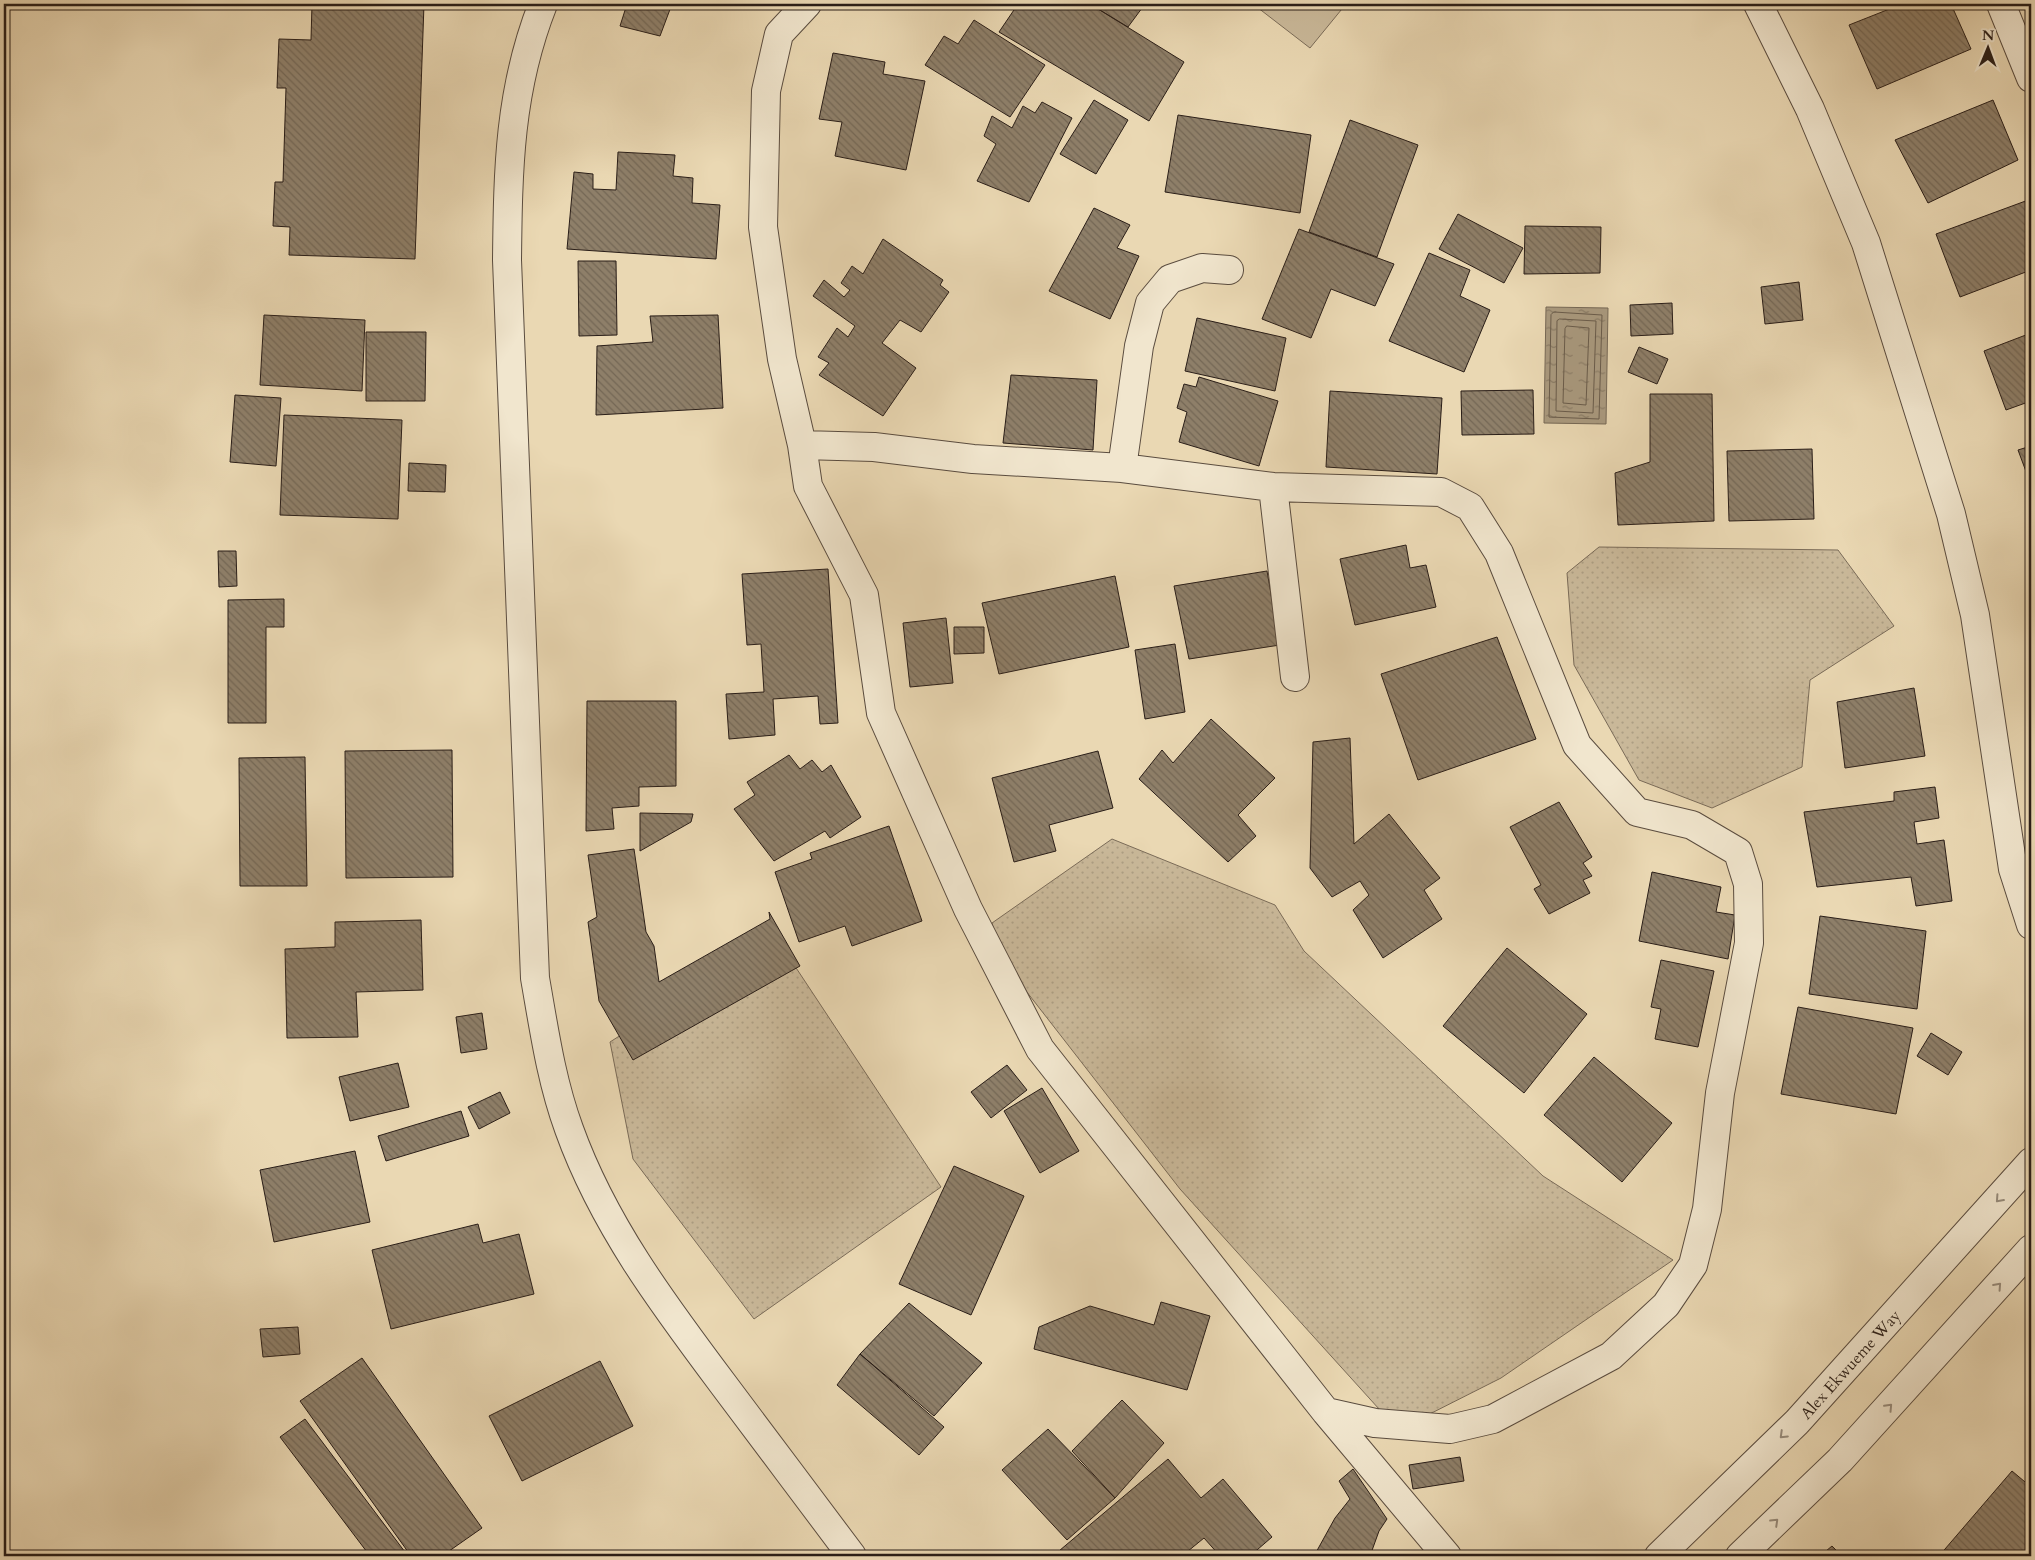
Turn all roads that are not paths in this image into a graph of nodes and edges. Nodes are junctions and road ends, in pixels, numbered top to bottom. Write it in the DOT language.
graph roads {
  1 [pos="543,4"];
  2 [pos="807,4"];
  3 [pos="1758,4"];
  4 [pos="2001,4"];
  5 [pos="2031,78"];
  6 [pos="1229,270"];
  7 [pos="802,445"];
  8 [pos="1122,468"];
  9 [pos="1273,487"];
  10 [pos="1295,677"];
  11 [pos="2031,925"];
  12 [pos="2031,1162"];
  13 [pos="2031,1249"];
  14 [pos="1326,1412"];
  15 [pos="852,1556"];
  16 [pos="1447,1556"];
  17 [pos="1659,1556"];
  18 [pos="1740,1556"];
  1 -- 15 [label="street"];
  2 -- 7 [label="street"];
  3 -- 11 [label="street"];
  4 -- 5 [label="street"];
  6 -- 8 [label="street"];
  7 -- 8 [label="street"];
  7 -- 14 [label="street"];
  8 -- 9 [label="street"];
  9 -- 10 [label="street"];
  9 -- 14 [label="street"];
  12 -- 17 [label="street, Alex Ekwueme Way, one-way"];
  18 -- 13 [label="street, one-way"];
  14 -- 16 [label="street"];
}
